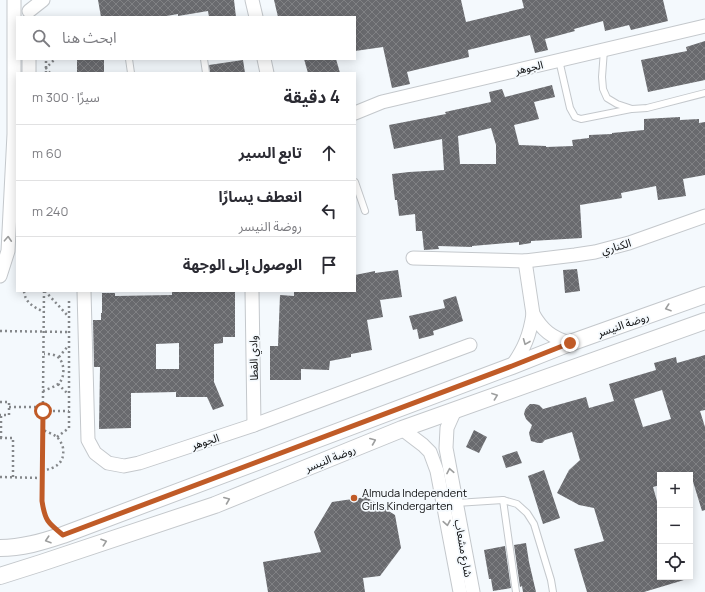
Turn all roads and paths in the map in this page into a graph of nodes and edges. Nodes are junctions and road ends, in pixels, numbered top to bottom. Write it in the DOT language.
graph roads {
  1 [pos="14,0"];
  2 [pos="43,0"];
  3 [pos="252,0"];
  4 [pos="29,9"];
  5 [pos="256,16"];
  6 [pos="705,26"];
  7 [pos="604,50"];
  8 [pos="29,60"];
  9 [pos="46,60"];
  10 [pos="54,60"];
  11 [pos="129,60"];
  12 [pos="204,60"];
  13 [pos="264,60"];
  14 [pos="560,60"];
  15 [pos="46,68"];
  16 [pos="29,72"];
  17 [pos="46,72"];
  18 [pos="49,72"];
  19 [pos="131,72"];
  20 [pos="206,72"];
  21 [pos="267,72"];
  22 [pos="705,94"];
  23 [pos="632,109"];
  24 [pos="356,113"];
  25 [pos="15,130"];
  26 [pos="356,185"];
  27 [pos="365,211"];
  28 [pos="705,216"];
  29 [pos="413,258"];
  30 [pos="524,261"];
  31 [pos="0,276"];
  32 [pos="24,292"];
  33 [pos="44,292"];
  34 [pos="45,292"];
  35 [pos="84,292"];
  36 [pos="252,292"];
  37 [pos="705,295"];
  38 [pos="69,297"];
  39 [pos="44,312"];
  40 [pos="533,314"];
  41 [pos="69,316"];
  42 [pos="705,321"];
  43 [pos="0,331"];
  44 [pos="44,331"];
  45 [pos="68,332"];
  46 [pos="570,343"];
  47 [pos="470,345"];
  48 [pos="68,346"];
  49 [pos="44,354"];
  50 [pos="59,357"];
  51 [pos="512,366"];
  52 [pos="58,384"];
  53 [pos="43,391"];
  54 [pos="69,395"];
  55 [pos="0,402"];
  56 [pos="9,407"];
  57 [pos="43,407"];
  58 [pos="455,410"];
  59 [pos="43,411"];
  60 [pos="69,411"];
  61 [pos="0,415"];
  62 [pos="254,425"];
  63 [pos="43,429"];
  64 [pos="402,429"];
  65 [pos="57,437"];
  66 [pos="0,438"];
  67 [pos="42,471"];
  68 [pos="0,477"];
  69 [pos="13,477"];
  70 [pos="42,478"];
  71 [pos="503,500"];
  72 [pos="456,503"];
  73 [pos="63,535"];
  74 [pos="0,548"];
  75 [pos="0,576"];
  76 [pos="460,592"];
  77 [pos="472,592"];
  78 [pos="516,592"];
  79 [pos="553,592"];
  1 -- 25 [label="street"];
  2 -- 4 [label="street"];
  3 -- 5 [label="street"];
  6 -- 7 [label="street, الجوهر"];
  7 -- 14 [label="street, الجوهر"];
  7 -- 23 [label="lane"];
  8 -- 16 [label="street"];
  9 -- 15 [label="path"];
  10 -- 15 [label="path"];
  11 -- 19 [label="lane"];
  12 -- 20 [label="lane"];
  13 -- 21 [label="street"];
  14 -- 23 [label="lane"];
  14 -- 24 [label="street, الجوهر"];
  15 -- 17 [label="path"];
  15 -- 18 [label="path"];
  22 -- 23 [label="lane"];
  31 -- 25 [label="street, one-way"];
  26 -- 27 [label="lane"];
  28 -- 30 [label="street, الكناري"];
  29 -- 30 [label="street, الكناري"];
  30 -- 40 [label="street"];
  32 -- 39 [label="path"];
  33 -- 39 [label="path"];
  34 -- 41 [label="path"];
  35 -- 62 [label="street, الجوهر"];
  36 -- 62 [label="street, وادي القطا"];
  37 -- 46 [label="street, روضة النيسر, one-way"];
  38 -- 41 [label="path"];
  39 -- 44 [label="path"];
  40 -- 46 [label="street"];
  40 -- 51 [label="street, one-way"];
  41 -- 45 [label="path"];
  58 -- 42 [label="street, روضة النيسر, one-way"];
  43 -- 44 [label="path"];
  44 -- 45 [label="path"];
  44 -- 49 [label="path"];
  45 -- 48 [label="path"];
  46 -- 51 [label="street, روضة النيسر"];
  47 -- 62 [label="street, الجوهر"];
  48 -- 50 [label="path"];
  48 -- 54 [label="path"];
  49 -- 50 [label="path"];
  49 -- 53 [label="path"];
  50 -- 52 [label="path"];
  51 -- 73 [label="street, روضة النيسر"];
  52 -- 53 [label="path"];
  52 -- 54 [label="path"];
  53 -- 57 [label="path"];
  54 -- 60 [label="path"];
  55 -- 56 [label="path"];
  56 -- 57 [label="path"];
  56 -- 61 [label="path"];
  57 -- 59 [label="path"];
  58 -- 64 [label="street, روضة النيسر"];
  72 -- 58 [label="street, شارع مشعاب, one-way"];
  59 -- 60 [label="path"];
  59 -- 63 [label="path"];
  60 -- 65 [label="path"];
  61 -- 66 [label="path"];
  63 -- 65 [label="path"];
  63 -- 67 [label="path"];
  75 -- 64 [label="street, روضة النيسر, one-way"];
  64 -- 76 [label="street, شارع مشعاب, one-way"];
  65 -- 67 [label="path"];
  66 -- 69 [label="path"];
  67 -- 70 [label="path"];
  68 -- 69 [label="path"];
  69 -- 70 [label="path"];
  70 -- 73 [label="path"];
  71 -- 72 [label="lane"];
  71 -- 78 [label="lane"];
  71 -- 79 [label="lane"];
  72 -- 77 [label="street, شارع مشعاب"];
  73 -- 74 [label="street, روضة النيسر, one-way"];
}
